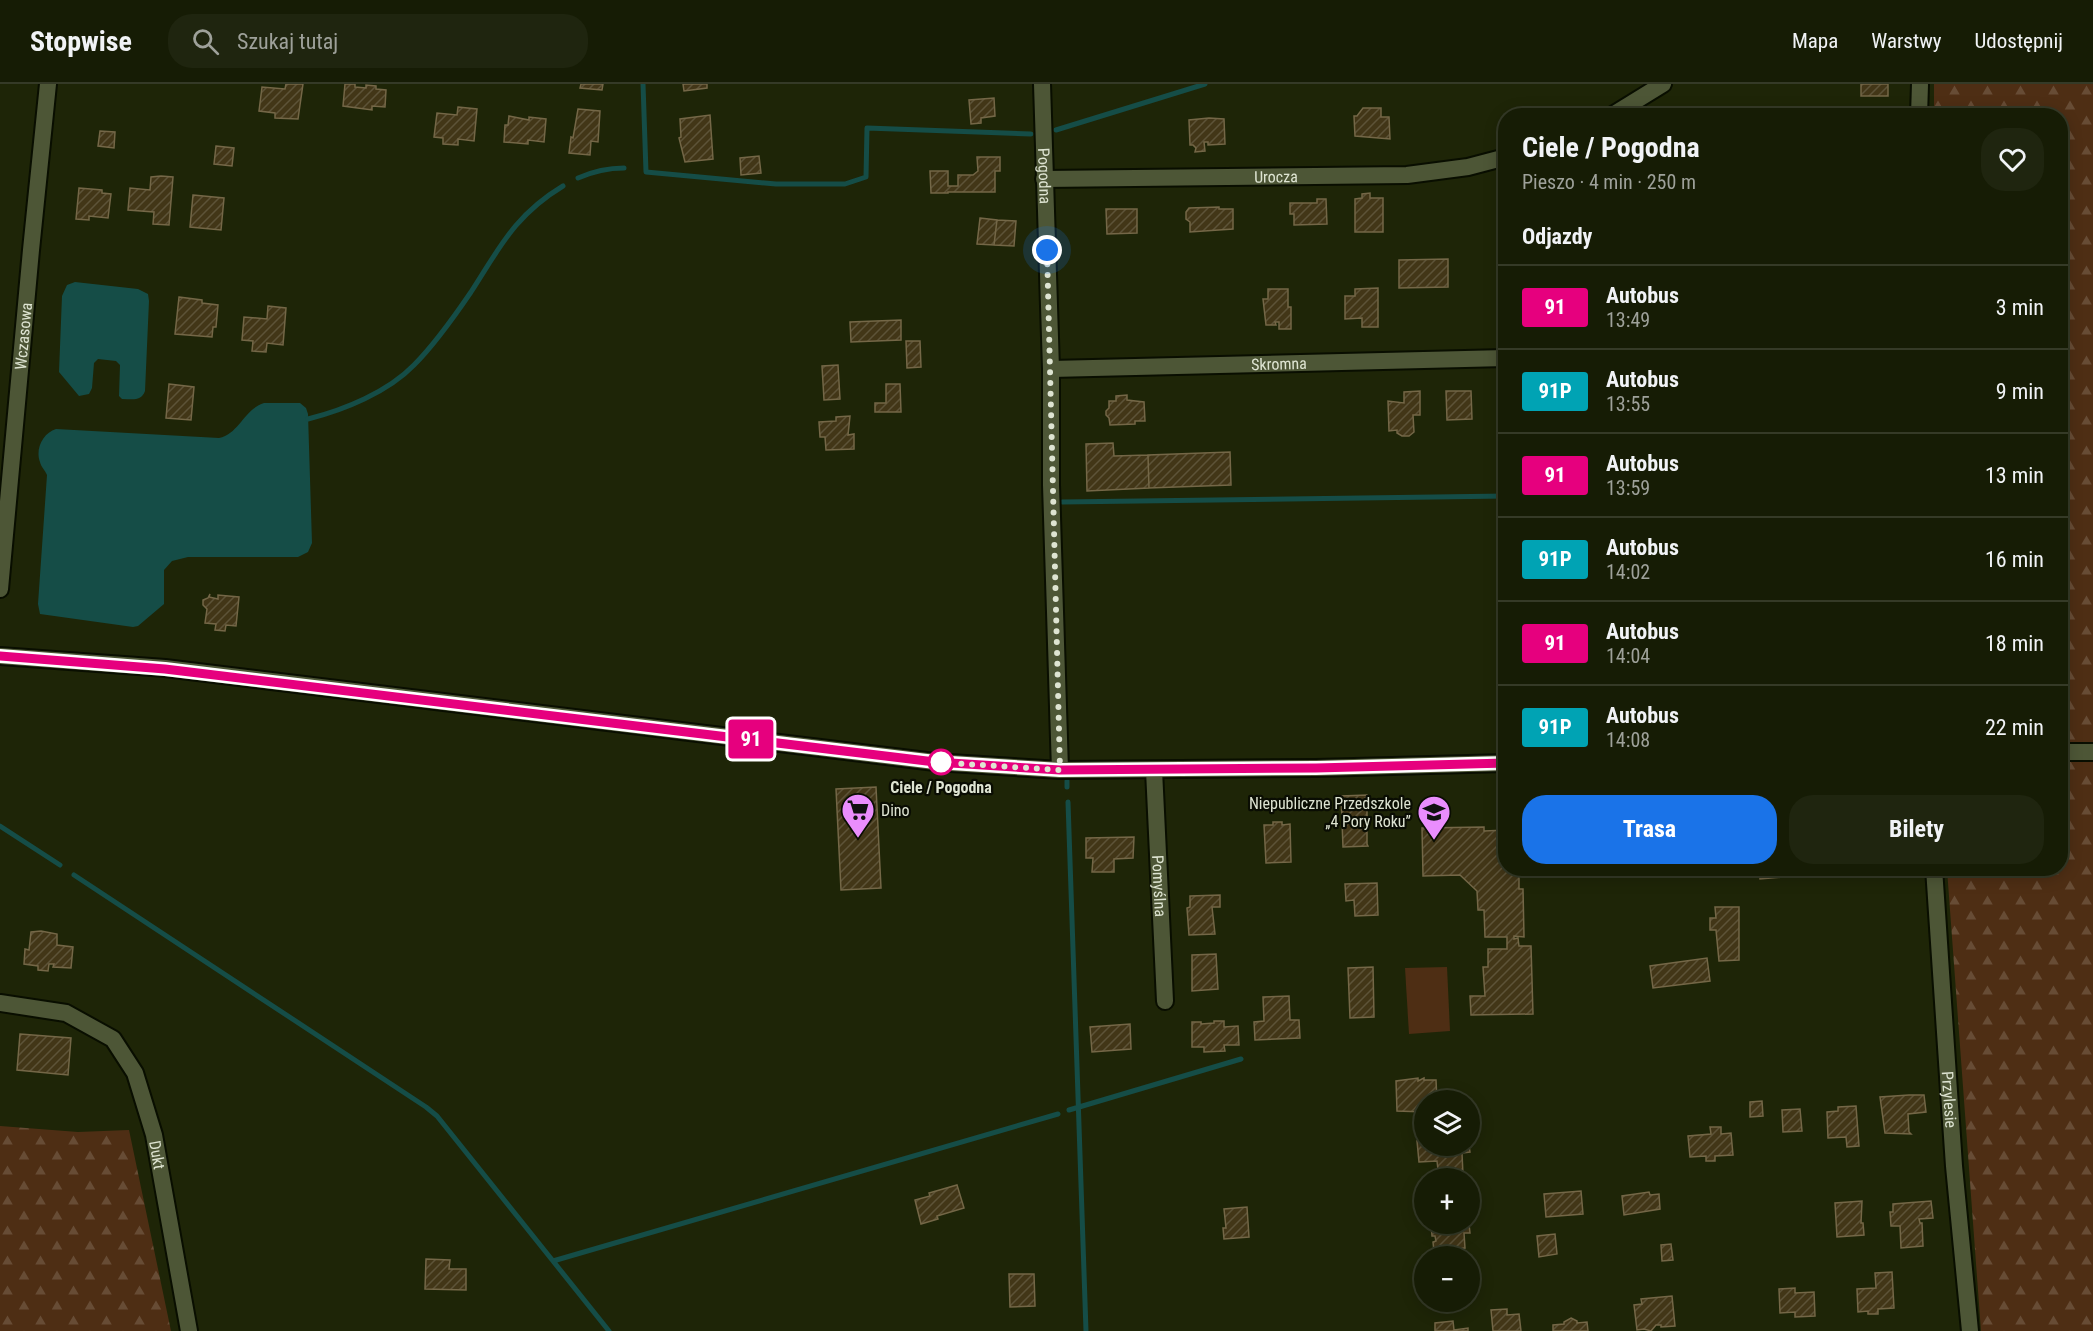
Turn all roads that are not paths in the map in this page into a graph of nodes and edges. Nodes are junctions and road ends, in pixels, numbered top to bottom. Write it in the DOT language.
graph roads {
  1 [pos="48,84"];
  2 [pos="1042,84"];
  3 [pos="1663,84"];
  4 [pos="1920,84"];
  5 [pos="1624,108"];
  6 [pos="1919,108"];
  7 [pos="1498,159"];
  8 [pos="1044,179"];
  9 [pos="1498,358"];
  10 [pos="1051,369"];
  11 [pos="5,467"];
  12 [pos="0,589"];
  13 [pos="0,656"];
  14 [pos="2068,752"];
  15 [pos="2093,752"];
  16 [pos="1498,763"];
  17 [pos="1060,770"];
  18 [pos="1154,770"];
  19 [pos="1936,876"];
  20 [pos="1165,1001"];
  21 [pos="0,1003"];
  22 [pos="189,1331"];
  23 [pos="1970,1331"];
  1 -- 11 [label="street, Wczasowa"];
  2 -- 8 [label="street, Pogodna"];
  3 -- 5 [label="street"];
  4 -- 6 [label="street"];
  7 -- 8 [label="street, Urocza"];
  8 -- 10 [label="street, Pogodna"];
  9 -- 10 [label="street, Skromna"];
  10 -- 17 [label="street, Pogodna"];
  11 -- 12 [label="street, Wczasowa"];
  13 -- 17 [label="street"];
  14 -- 15 [label="street"];
  16 -- 18 [label="street"];
  17 -- 18 [label="street"];
  18 -- 20 [label="street, Pomyślna"];
  19 -- 23 [label="street, Przylesie"];
  21 -- 22 [label="street, Dukt"];
}
